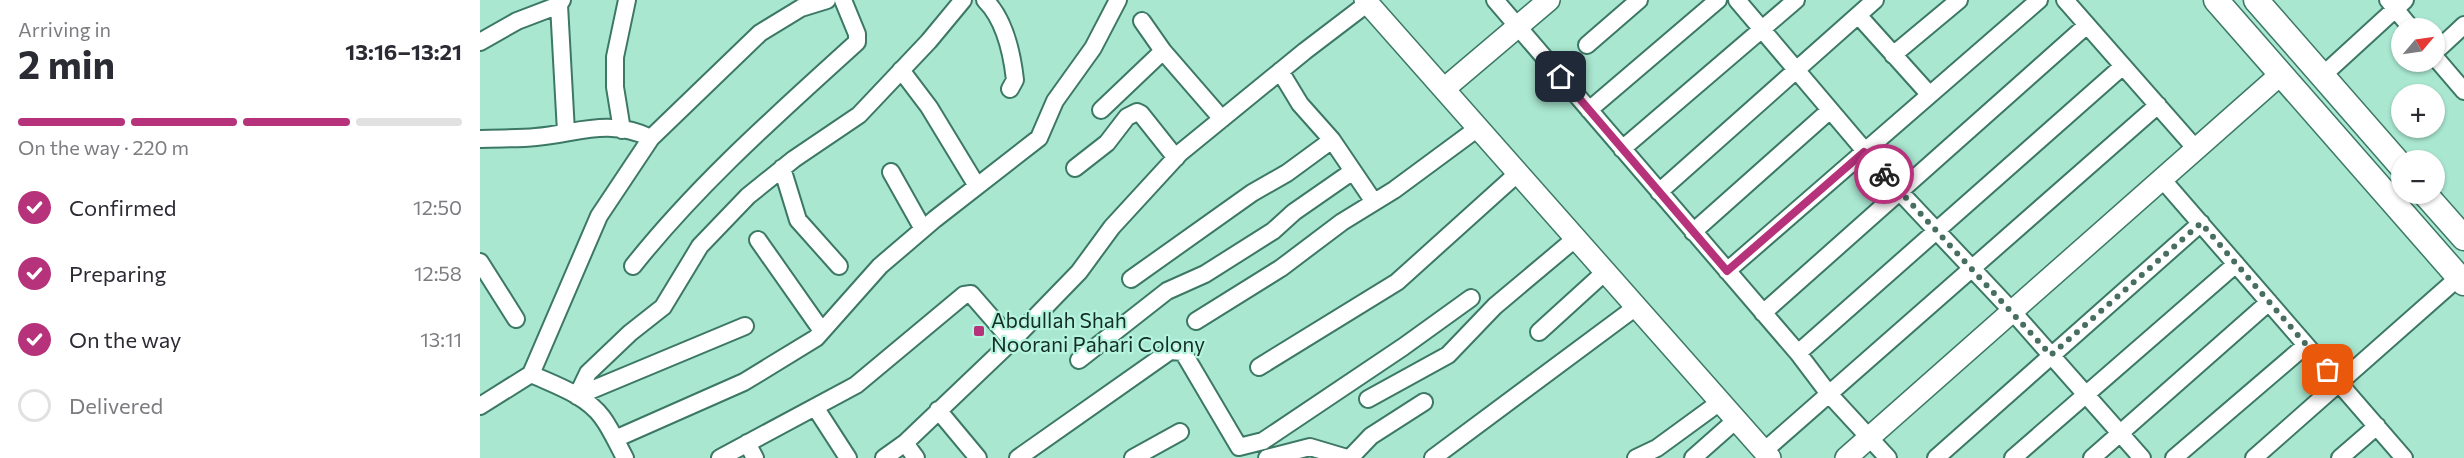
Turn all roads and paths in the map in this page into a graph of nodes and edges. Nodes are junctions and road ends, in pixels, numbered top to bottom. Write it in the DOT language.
graph roads {
  1 [pos="627,0"];
  2 [pos="827,0"];
  3 [pos="843,0"];
  4 [pos="963,0"];
  5 [pos="985,0"];
  6 [pos="1118,0"];
  7 [pos="1495,0"];
  8 [pos="1549,0"];
  9 [pos="1639,0"];
  10 [pos="1718,0"];
  11 [pos="1737,0"];
  12 [pos="1796,0"];
  13 [pos="1875,0"];
  14 [pos="1959,0"];
  15 [pos="2039,0"];
  16 [pos="2216,0"];
  17 [pos="2256,0"];
  18 [pos="561,2"];
  19 [pos="1366,2"];
  20 [pos="2071,2"];
  21 [pos="2396,3"];
  22 [pos="1858,15"];
  23 [pos="2406,18"];
  24 [pos="1142,21"];
  25 [pos="2087,25"];
  26 [pos="2464,25"];
  27 [pos="1518,27"];
  28 [pos="1762,29"];
  29 [pos="480,42"];
  30 [pos="2445,43"];
  31 [pos="1587,45"];
  32 [pos="1163,51"];
  33 [pos="1893,55"];
  34 [pos="2123,66"];
  35 [pos="2445,68"];
  36 [pos="1795,69"];
  37 [pos="901,70"];
  38 [pos="1280,71"];
  39 [pos="2281,74"];
  40 [pos="2322,76"];
  41 [pos="1010,89"];
  42 [pos="1444,89"];
  43 [pos="2464,91"];
  44 [pos="1929,94"];
  45 [pos="2158,105"];
  46 [pos="1101,110"];
  47 [pos="1589,110"];
  48 [pos="1829,111"];
  49 [pos="1222,119"];
  50 [pos="1478,128"];
  51 [pos="622,130"];
  52 [pos="566,132"];
  53 [pos="651,138"];
  54 [pos="480,139"];
  55 [pos="1332,140"];
  56 [pos="1622,149"];
  57 [pos="2196,149"];
  58 [pos="1864,152"];
  59 [pos="2391,154"];
  60 [pos="1176,158"];
  61 [pos="782,168"];
  62 [pos="1076,168"];
  63 [pos="1353,171"];
  64 [pos="891,172"];
  65 [pos="1518,173"];
  66 [pos="2162,179"];
  67 [pos="977,186"];
  68 [pos="1899,191"];
  69 [pos="1659,192"];
  70 [pos="1374,202"];
  71 [pos="2434,204"];
  72 [pos="2201,223"];
  73 [pos="923,229"];
  74 [pos="1693,231"];
  75 [pos="1935,231"];
  76 [pos="1576,238"];
  77 [pos="2464,238"];
  78 [pos="758,240"];
  79 [pos="480,262"];
  80 [pos="2236,264"];
  81 [pos="633,266"];
  82 [pos="839,266"];
  83 [pos="1971,269"];
  84 [pos="1727,271"];
  85 [pos="1605,272"];
  86 [pos="1131,279"];
  87 [pos="2462,280"];
  88 [pos="1471,298"];
  89 [pos="2269,302"];
  90 [pos="1636,307"];
  91 [pos="2012,311"];
  92 [pos="1763,313"];
  93 [pos="516,319"];
  94 [pos="1196,321"];
  95 [pos="745,326"];
  96 [pos="822,331"];
  97 [pos="1539,332"];
  98 [pos="1012,341"];
  99 [pos="2306,345"];
  100 [pos="1798,353"];
  101 [pos="2051,355"];
  102 [pos="1079,360"];
  103 [pos="1259,367"];
  104 [pos="531,374"];
  105 [pos="2339,383"];
  106 [pos="1829,394"];
  107 [pos="2086,394"];
  108 [pos="577,396"];
  109 [pos="1368,399"];
  110 [pos="1424,402"];
  111 [pos="1720,402"];
  112 [pos="480,406"];
  113 [pos="815,407"];
  114 [pos="938,410"];
  115 [pos="1736,420"];
  116 [pos="2377,426"];
  117 [pos="1180,432"];
  118 [pos="2121,432"];
  119 [pos="1869,437"];
  120 [pos="615,439"];
  121 [pos="747,443"];
  122 [pos="905,443"];
  123 [pos="1767,455"];
  124 [pos="1340,457"];
  125 [pos="625,458"];
  126 [pos="720,458"];
  127 [pos="755,458"];
  128 [pos="848,458"];
  129 [pos="884,458"];
  130 [pos="916,458"];
  131 [pos="978,458"];
  132 [pos="1018,458"];
  133 [pos="1133,458"];
  134 [pos="1268,458"];
  135 [pos="1433,458"];
  136 [pos="1636,458"];
  137 [pos="1693,458"];
  138 [pos="1846,458"];
  139 [pos="1888,458"];
  140 [pos="1936,458"];
  141 [pos="2013,458"];
  142 [pos="2092,458"];
  143 [pos="2142,458"];
  144 [pos="2174,458"];
  145 [pos="2254,458"];
  146 [pos="2340,458"];
  147 [pos="2404,458"];
  1 -- 51 [label="street"];
  2 -- 53 [label="street"];
  3 -- 81 [label="street"];
  4 -- 37 [label="street"];
  5 -- 41 [label="street"];
  6 -- 67 [label="street"];
  7 -- 27 [label="street"];
  8 -- 27 [label="street"];
  9 -- 31 [label="street"];
  10 -- 47 [label="street"];
  11 -- 28 [label="street"];
  12 -- 28 [label="street"];
  13 -- 22 [label="street"];
  14 -- 33 [label="street"];
  15 -- 44 [label="street"];
  16 -- 39 [label="main road"];
  17 -- 40 [label="main road"];
  18 -- 29 [label="street"];
  18 -- 52 [label="street"];
  19 -- 38 [label="street"];
  19 -- 42 [label="street"];
  20 -- 25 [label="street"];
  21 -- 23 [label="street"];
  21 -- 40 [label="street"];
  22 -- 33 [label="street"];
  22 -- 36 [label="street"];
  24 -- 32 [label="street"];
  25 -- 34 [label="street"];
  25 -- 68 [label="street"];
  26 -- 30 [label="street"];
  27 -- 42 [label="street"];
  27 -- 47 [label="street"];
  28 -- 36 [label="street"];
  28 -- 56 [label="street"];
  32 -- 46 [label="street"];
  32 -- 49 [label="street"];
  33 -- 44 [label="street"];
  34 -- 45 [label="street"];
  34 -- 75 [label="street"];
  35 -- 43 [label="street"];
  36 -- 48 [label="street"];
  36 -- 69 [label="street"];
  37 -- 61 [label="street"];
  37 -- 67 [label="street"];
  38 -- 49 [label="street"];
  38 -- 55 [label="street"];
  39 -- 57 [label="street"];
  39 -- 87 [label="main road"];
  40 -- 59 [label="main road"];
  42 -- 50 [label="street"];
  44 -- 58 [label="street"];
  45 -- 57 [label="street"];
  45 -- 83 [label="street"];
  47 -- 56 [label="street"];
  48 -- 58 [label="street"];
  48 -- 74 [label="street"];
  49 -- 60 [label="street"];
  50 -- 65 [label="street"];
  50 -- 70 [label="street"];
  51 -- 52 [label="street"];
  51 -- 53 [label="street"];
  52 -- 54 [label="street"];
  53 -- 104 [label="street"];
  55 -- 63 [label="street"];
  55 -- 86 [label="street"];
  56 -- 69 [label="street"];
  57 -- 66 [label="street"];
  58 -- 68 [label="street"];
  58 -- 84 [label="street"];
  60 -- 62 [label="street"];
  60 -- 98 [label="street"];
  61 -- 82 [label="street"];
  61 -- 108 [label="street"];
  63 -- 70 [label="street"];
  63 -- 102 [label="street"];
  64 -- 73 [label="street"];
  65 -- 76 [label="street"];
  65 -- 103 [label="street"];
  66 -- 72 [label="street"];
  66 -- 91 [label="street"];
  67 -- 73 [label="street"];
  68 -- 75 [label="street"];
  68 -- 92 [label="street"];
  69 -- 74 [label="street"];
  70 -- 94 [label="street"];
  71 -- 77 [label="main road"];
  72 -- 80 [label="street"];
  72 -- 101 [label="street"];
  73 -- 96 [label="street"];
  74 -- 84 [label="street"];
  75 -- 83 [label="street"];
  75 -- 100 [label="street"];
  76 -- 85 [label="street"];
  76 -- 109 [label="street"];
  78 -- 96 [label="street"];
  79 -- 93 [label="street"];
  80 -- 89 [label="street"];
  80 -- 107 [label="street"];
  83 -- 91 [label="street"];
  83 -- 106 [label="street"];
  84 -- 92 [label="street"];
  85 -- 90 [label="street"];
  85 -- 97 [label="street"];
  87 -- 105 [label="street"];
  88 -- 132 [label="street"];
  89 -- 99 [label="street"];
  89 -- 118 [label="street"];
  90 -- 111 [label="street"];
  90 -- 135 [label="street"];
  91 -- 101 [label="street"];
  91 -- 119 [label="street"];
  92 -- 100 [label="street"];
  95 -- 108 [label="street"];
  96 -- 120 [label="street"];
  98 -- 113 [label="street"];
  98 -- 114 [label="street"];
  99 -- 105 [label="street"];
  99 -- 144 [label="street"];
  100 -- 106 [label="street"];
  101 -- 107 [label="street"];
  101 -- 140 [label="street"];
  104 -- 108 [label="street"];
  104 -- 112 [label="street"];
  105 -- 116 [label="street"];
  105 -- 145 [label="street"];
  106 -- 119 [label="street"];
  106 -- 123 [label="street"];
  107 -- 118 [label="street"];
  107 -- 141 [label="street"];
  108 -- 120 [label="street"];
  110 -- 124 [label="street"];
  111 -- 115 [label="street"];
  111 -- 136 [label="street"];
  113 -- 121 [label="street"];
  113 -- 128 [label="street"];
  114 -- 122 [label="street"];
  114 -- 131 [label="street"];
  115 -- 123 [label="street"];
  115 -- 137 [label="street"];
  116 -- 146 [label="street"];
  116 -- 147 [label="street"];
  117 -- 133 [label="street"];
  118 -- 142 [label="street"];
  118 -- 143 [label="street"];
  119 -- 138 [label="street"];
  119 -- 139 [label="street"];
  120 -- 125 [label="street"];
  121 -- 126 [label="street"];
  121 -- 127 [label="street"];
  122 -- 129 [label="street"];
  122 -- 130 [label="street"];
  124 -- 134 [label="street"];
}
